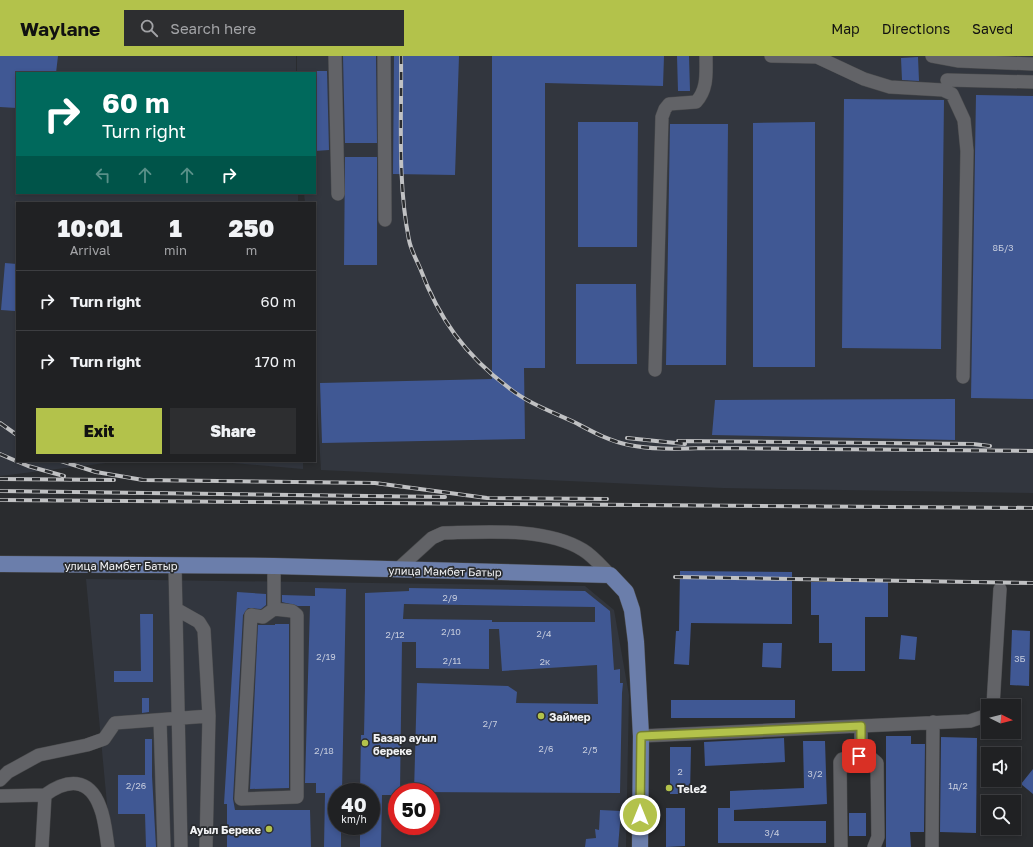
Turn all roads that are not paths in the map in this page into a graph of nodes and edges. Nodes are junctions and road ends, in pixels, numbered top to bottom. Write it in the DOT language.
graph roads {
  1 [pos="335,56"];
  2 [pos="384,56"];
  3 [pos="706,56"];
  4 [pos="771,56"];
  5 [pos="934,57"];
  6 [pos="831,59"];
  7 [pos="1033,64"];
  8 [pos="1033,82"];
  9 [pos="945,85"];
  10 [pos="338,194"];
  11 [pos="385,220"];
  12 [pos="655,370"];
  13 [pos="963,377"];
  14 [pos="0,564"];
  15 [pos="174,566"];
  16 [pos="274,566"];
  17 [pos="398,569"];
  18 [pos="610,575"];
  19 [pos="1000,589"];
  20 [pos="176,609"];
  21 [pos="274,609"];
  22 [pos="993,699"];
  23 [pos="209,716"];
  24 [pos="981,717"];
  25 [pos="178,719"];
  26 [pos="160,720"];
  27 [pos="933,722"];
  28 [pos="861,726"];
  29 [pos="641,736"];
  30 [pos="861,755"];
  31 [pos="0,780"];
  32 [pos="45,795"];
  33 [pos="0,796"];
  34 [pos="42,847"];
  35 [pos="108,847"];
  36 [pos="164,847"];
  37 [pos="181,847"];
  38 [pos="206,847"];
  39 [pos="640,847"];
  40 [pos="841,847"];
  41 [pos="874,847"];
  42 [pos="932,847"];
  1 -- 10 [label="street"];
  2 -- 11 [label="street"];
  3 -- 12 [label="street"];
  4 -- 6 [label="street"];
  5 -- 7 [label="street"];
  5 -- 9 [label="street"];
  6 -- 9 [label="street"];
  8 -- 9 [label="street"];
  9 -- 13 [label="street"];
  14 -- 15 [label="main road, улица Мамбет Батыр"];
  15 -- 16 [label="main road, улица Мамбет Батыр"];
  15 -- 20 [label="street"];
  16 -- 17 [label="main road, улица Мамбет Батыр"];
  16 -- 21 [label="street"];
  17 -- 18 [label="main road, улица Мамбет Батыр"];
  17 -- 18 [label="street"];
  18 -- 29 [label="main road"];
  19 -- 22 [label="street"];
  20 -- 23 [label="street"];
  20 -- 25 [label="street"];
  21 -- 21 [label="street"];
  23 -- 25 [label="street"];
  23 -- 38 [label="street"];
  24 -- 27 [label="street"];
  25 -- 26 [label="street"];
  25 -- 37 [label="street"];
  26 -- 31 [label="street"];
  26 -- 36 [label="street"];
  27 -- 28 [label="street"];
  27 -- 42 [label="street"];
  28 -- 29 [label="street"];
  28 -- 30 [label="street"];
  29 -- 39 [label="main road"];
  30 -- 40 [label="street"];
  30 -- 41 [label="street"];
  32 -- 33 [label="street"];
  32 -- 34 [label="street"];
  32 -- 35 [label="street"];
}
